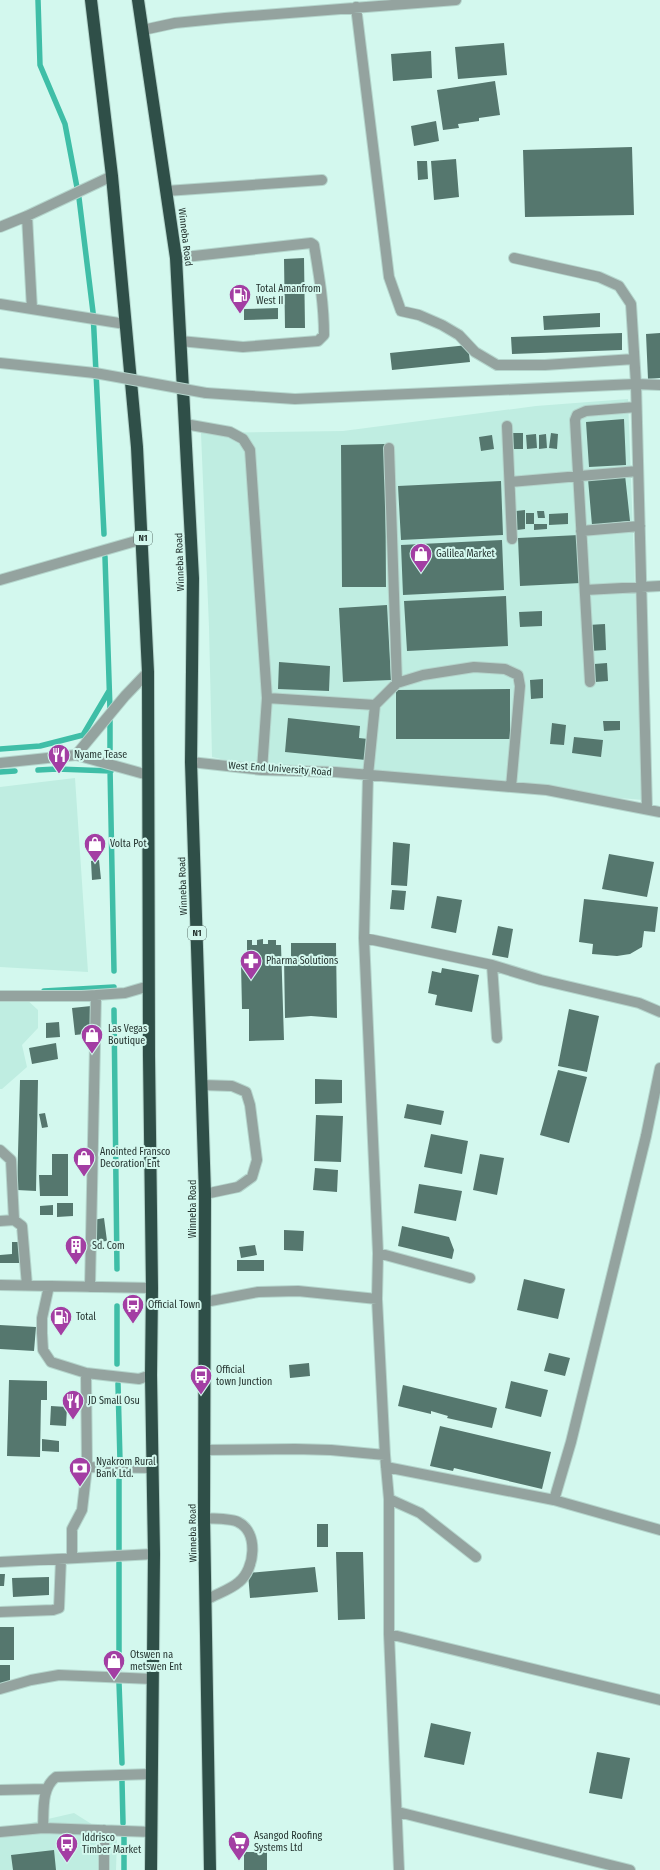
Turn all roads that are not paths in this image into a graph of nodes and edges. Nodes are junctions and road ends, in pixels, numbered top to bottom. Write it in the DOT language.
graph roads {
  1 [pos="91,0"];
  2 [pos="138,0"];
  3 [pos="456,0"];
  4 [pos="356,7"];
  5 [pos="143,30"];
  6 [pos="112,176"];
  7 [pos="322,180"];
  8 [pos="166,191"];
  9 [pos="27,216"];
  10 [pos="0,227"];
  11 [pos="176,258"];
  12 [pos="514,258"];
  13 [pos="0,304"];
  14 [pos="32,309"];
  15 [pos="125,324"];
  16 [pos="180,341"];
  17 [pos="634,359"];
  18 [pos="0,363"];
  19 [pos="636,384"];
  20 [pos="660,385"];
  21 [pos="636,407"];
  22 [pos="185,424"];
  23 [pos="507,426"];
  24 [pos="389,448"];
  25 [pos="638,471"];
  26 [pos="578,476"];
  27 [pos="510,482"];
  28 [pos="640,526"];
  29 [pos="581,531"];
  30 [pos="142,539"];
  31 [pos="512,539"];
  32 [pos="0,580"];
  33 [pos="641,586"];
  34 [pos="660,586"];
  35 [pos="585,590"];
  36 [pos="148,672"];
  37 [pos="590,682"];
  38 [pos="397,683"];
  39 [pos="267,698"];
  40 [pos="375,705"];
  41 [pos="76,755"];
  42 [pos="191,762"];
  43 [pos="0,763"];
  44 [pos="262,770"];
  45 [pos="148,775"];
  46 [pos="368,775"];
  47 [pos="511,787"];
  48 [pos="647,809"];
  49 [pos="660,812"];
  50 [pos="364,938"];
  51 [pos="492,965"];
  52 [pos="149,986"];
  53 [pos="96,995"];
  54 [pos="0,996"];
  55 [pos="660,1012"];
  56 [pos="497,1038"];
  57 [pos="660,1068"];
  58 [pos="202,1085"];
  59 [pos="0,1150"];
  60 [pos="205,1194"];
  61 [pos="14,1220"];
  62 [pos="0,1221"];
  63 [pos="378,1253"];
  64 [pos="470,1278"];
  65 [pos="0,1285"];
  66 [pos="27,1285"];
  67 [pos="49,1286"];
  68 [pos="90,1287"];
  69 [pos="152,1288"];
  70 [pos="377,1299"];
  71 [pos="205,1302"];
  72 [pos="86,1373"];
  73 [pos="151,1375"];
  74 [pos="205,1450"];
  75 [pos="385,1455"];
  76 [pos="87,1467"];
  77 [pos="386,1467"];
  78 [pos="152,1468"];
  79 [pos="389,1499"];
  80 [pos="554,1500"];
  81 [pos="204,1518"];
  82 [pos="660,1530"];
  83 [pos="154,1554"];
  84 [pos="476,1557"];
  85 [pos="72,1558"];
  86 [pos="61,1559"];
  87 [pos="0,1562"];
  88 [pos="206,1600"];
  89 [pos="0,1612"];
  90 [pos="389,1634"];
  91 [pos="153,1679"];
  92 [pos="0,1689"];
  93 [pos="660,1700"];
  94 [pos="152,1774"];
  95 [pos="46,1789"];
  96 [pos="0,1790"];
  97 [pos="398,1812"];
  98 [pos="43,1828"];
  99 [pos="104,1830"];
  100 [pos="0,1832"];
  101 [pos="152,1832"];
  102 [pos="104,1870"];
  103 [pos="152,1870"];
  104 [pos="210,1870"];
  105 [pos="399,1870"];
  106 [pos="630,1870"];
  1 -- 6 [label="highway, N1"];
  2 -- 5 [label="highway, Winneba Road / N1"];
  3 -- 4 [label="street"];
  4 -- 5 [label="street"];
  4 -- 17 [label="street"];
  5 -- 8 [label="highway, Winneba Road / N1"];
  6 -- 9 [label="street"];
  6 -- 15 [label="highway, N1"];
  7 -- 8 [label="street"];
  8 -- 11 [label="highway, Winneba Road / N1"];
  9 -- 10 [label="street"];
  9 -- 14 [label="street"];
  11 -- 16 [label="highway, Winneba Road / N1"];
  11 -- 16 [label="street"];
  12 -- 17 [label="street"];
  13 -- 14 [label="street"];
  14 -- 15 [label="street"];
  15 -- 30 [label="highway, N1"];
  16 -- 22 [label="highway, Winneba Road / N1"];
  17 -- 19 [label="street"];
  18 -- 19 [label="street, bridge"];
  19 -- 20 [label="street"];
  19 -- 21 [label="street"];
  21 -- 25 [label="street"];
  21 -- 26 [label="street"];
  22 -- 39 [label="street"];
  22 -- 42 [label="highway, Winneba Road / N1"];
  23 -- 27 [label="street"];
  24 -- 38 [label="street"];
  25 -- 26 [label="street"];
  25 -- 28 [label="street"];
  26 -- 27 [label="street"];
  26 -- 29 [label="street"];
  27 -- 31 [label="street"];
  28 -- 29 [label="street"];
  28 -- 33 [label="street"];
  29 -- 35 [label="street"];
  30 -- 32 [label="street"];
  30 -- 36 [label="highway, N1"];
  33 -- 34 [label="street"];
  33 -- 35 [label="street"];
  33 -- 48 [label="street"];
  35 -- 37 [label="street"];
  36 -- 41 [label="street"];
  36 -- 45 [label="highway, N1"];
  38 -- 40 [label="street"];
  38 -- 47 [label="street"];
  39 -- 40 [label="street"];
  39 -- 44 [label="street"];
  40 -- 46 [label="street"];
  41 -- 43 [label="street"];
  41 -- 45 [label="street"];
  42 -- 44 [label="street, West End University Road"];
  42 -- 58 [label="highway, Winneba Road / N1"];
  44 -- 46 [label="street, West End University Road"];
  45 -- 52 [label="highway, N1"];
  46 -- 47 [label="street, West End University Road"];
  46 -- 50 [label="street"];
  47 -- 48 [label="street, West End University Road"];
  48 -- 49 [label="street, West End University Road"];
  50 -- 51 [label="street"];
  50 -- 63 [label="street"];
  51 -- 55 [label="street"];
  51 -- 56 [label="street"];
  52 -- 53 [label="street"];
  52 -- 69 [label="highway, N1"];
  53 -- 54 [label="street"];
  53 -- 68 [label="street"];
  57 -- 80 [label="street"];
  58 -- 60 [label="highway, Winneba Road / N1"];
  58 -- 60 [label="street"];
  59 -- 61 [label="street"];
  60 -- 71 [label="highway, Winneba Road / N1"];
  61 -- 62 [label="street"];
  61 -- 66 [label="street"];
  63 -- 64 [label="street"];
  63 -- 70 [label="street"];
  65 -- 66 [label="street"];
  66 -- 67 [label="street"];
  67 -- 68 [label="street"];
  67 -- 72 [label="street"];
  68 -- 69 [label="street"];
  69 -- 73 [label="highway, N1"];
  70 -- 71 [label="street"];
  70 -- 75 [label="street"];
  71 -- 74 [label="highway, Winneba Road / N1"];
  72 -- 73 [label="street"];
  72 -- 76 [label="street"];
  73 -- 78 [label="highway, N1"];
  74 -- 75 [label="street"];
  74 -- 81 [label="highway, Winneba Road / N1"];
  75 -- 77 [label="street"];
  76 -- 78 [label="street"];
  76 -- 85 [label="street"];
  77 -- 79 [label="street"];
  77 -- 80 [label="street"];
  78 -- 83 [label="highway, N1"];
  79 -- 84 [label="street"];
  79 -- 90 [label="street"];
  80 -- 82 [label="street"];
  81 -- 88 [label="highway, Winneba Road / N1"];
  81 -- 88 [label="street"];
  83 -- 85 [label="street"];
  83 -- 91 [label="highway, N1"];
  85 -- 86 [label="street"];
  86 -- 87 [label="street"];
  86 -- 89 [label="street"];
  88 -- 104 [label="highway, Winneba Road / N1"];
  90 -- 93 [label="street"];
  90 -- 97 [label="street"];
  91 -- 92 [label="street"];
  91 -- 94 [label="highway, N1"];
  94 -- 95 [label="street"];
  94 -- 101 [label="highway, N1"];
  95 -- 96 [label="street"];
  95 -- 98 [label="street"];
  97 -- 105 [label="street"];
  97 -- 106 [label="street"];
  98 -- 99 [label="street"];
  98 -- 100 [label="street"];
  99 -- 101 [label="street"];
  99 -- 102 [label="street"];
  101 -- 103 [label="highway, N1"];
}
